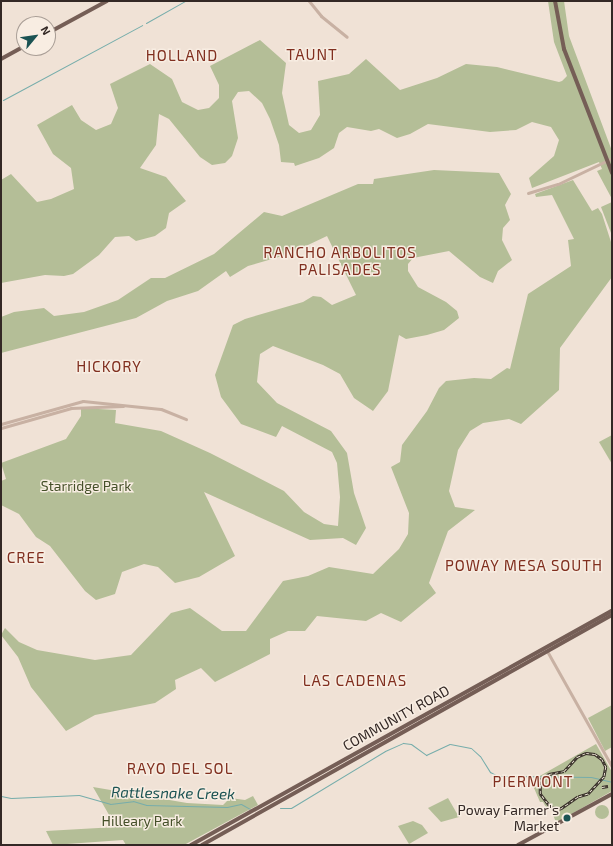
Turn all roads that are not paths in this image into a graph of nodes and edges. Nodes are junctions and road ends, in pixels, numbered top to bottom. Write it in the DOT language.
graph roads {
  1 [pos="107,1"];
  2 [pos="309,1"];
  3 [pos="555,1"];
  4 [pos="56,29"];
  5 [pos="347,37"];
  6 [pos="16,51"];
  7 [pos="1,59"];
  8 [pos="612,158"];
  9 [pos="607,161"];
  10 [pos="612,173"];
  11 [pos="528,193"];
  12 [pos="101,402"];
  13 [pos="123,406"];
  14 [pos="101,407"];
  15 [pos="64,408"];
  16 [pos="186,419"];
  17 [pos="1,424"];
  18 [pos="1,428"];
  19 [pos="612,611"];
  20 [pos="612,615"];
  21 [pos="546,649"];
  22 [pos="429,717"];
  23 [pos="403,727"];
  24 [pos="387,740"];
  25 [pos="612,767"];
  26 [pos="612,794"];
  27 [pos="264,804"];
  28 [pos="255,810"];
  29 [pos="253,816"];
  30 [pos="244,822"];
  31 [pos="218,834"];
  32 [pos="204,844"];
  33 [pos="191,845"];
  34 [pos="518,845"];
  1 -- 4 [label="main road"];
  2 -- 5 [label="street"];
  3 -- 9 [label="main road"];
  6 -- 7 [label="main road"];
  8 -- 9 [label="street"];
  9 -- 10 [label="main road"];
  9 -- 11 [label="street"];
  12 -- 13 [label="street"];
  12 -- 14 [label="street"];
  12 -- 15 [label="street"];
  13 -- 14 [label="street"];
  13 -- 16 [label="street"];
  14 -- 15 [label="street"];
  15 -- 17 [label="street"];
  15 -- 18 [label="street"];
  19 -- 21 [label="main road, COMMUNITY ROAD"];
  20 -- 21 [label="main road, COMMUNITY ROAD"];
  21 -- 22 [label="main road, COMMUNITY ROAD"];
  21 -- 23 [label="main road, COMMUNITY ROAD"];
  21 -- 25 [label="street"];
  22 -- 23 [label="main road"];
  22 -- 24 [label="main road, COMMUNITY ROAD"];
  23 -- 24 [label="main road"];
  23 -- 27 [label="main road, COMMUNITY ROAD"];
  24 -- 29 [label="main road, COMMUNITY ROAD"];
  26 -- 34 [label="main road"];
  27 -- 28 [label="main road, COMMUNITY ROAD"];
  27 -- 29 [label="main road"];
  28 -- 30 [label="main road"];
  28 -- 31 [label="main road, COMMUNITY ROAD"];
  29 -- 30 [label="main road, COMMUNITY ROAD"];
  30 -- 31 [label="main road, COMMUNITY ROAD"];
  31 -- 32 [label="main road, COMMUNITY ROAD"];
  31 -- 33 [label="main road, COMMUNITY ROAD"];
}
